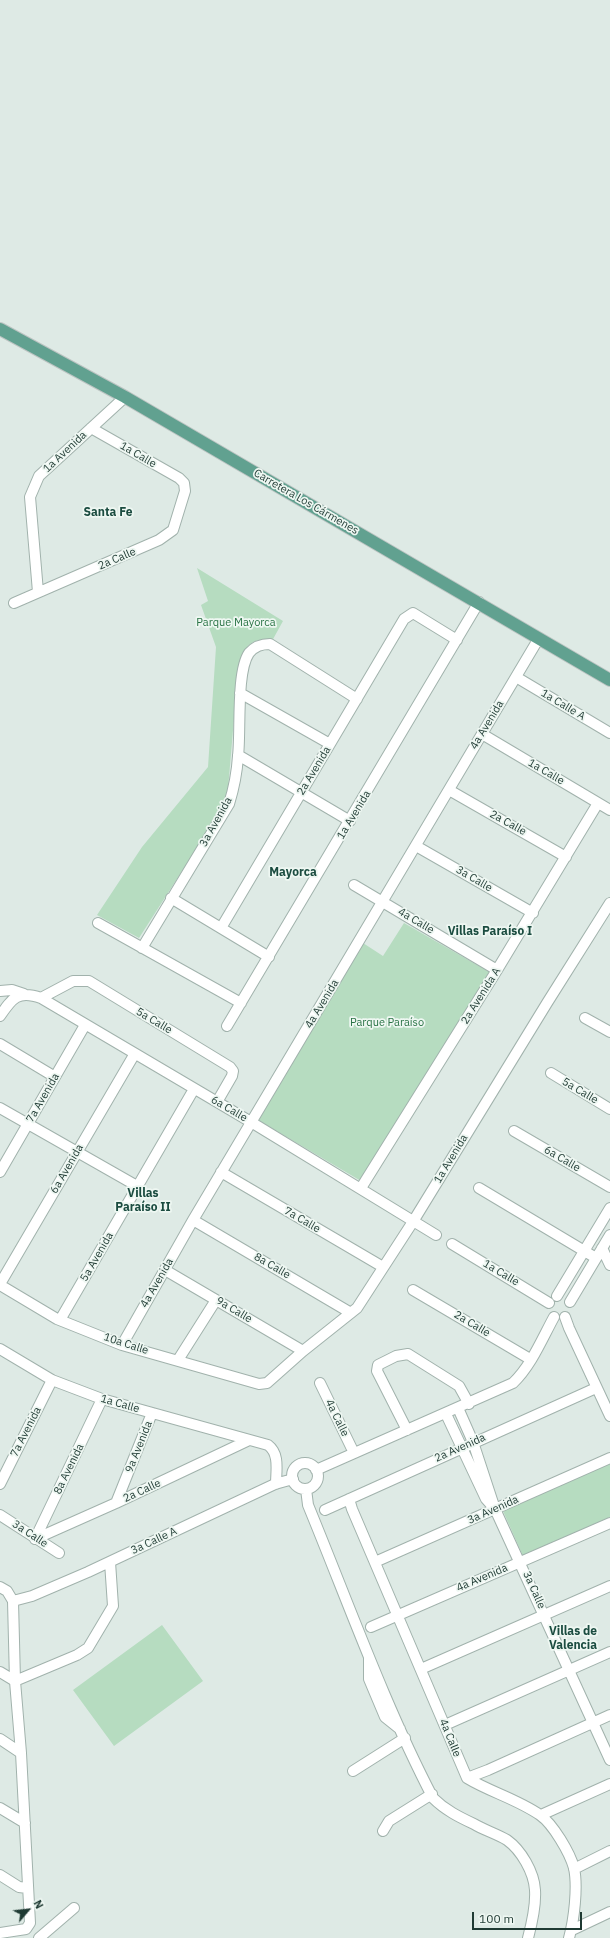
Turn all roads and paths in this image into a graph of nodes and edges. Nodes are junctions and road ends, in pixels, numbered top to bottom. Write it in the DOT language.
graph roads {
  1 [pos="0,329"];
  2 [pos="125,397"];
  3 [pos="91,428"];
  4 [pos="184,483"];
  5 [pos="38,592"];
  6 [pos="479,602"];
  7 [pos="14,603"];
  8 [pos="539,638"];
  9 [pos="457,640"];
  10 [pos="516,677"];
  11 [pos="610,680"];
  12 [pos="240,694"];
  13 [pos="357,699"];
  14 [pos="610,733"];
  15 [pos="482,734"];
  16 [pos="330,744"];
  17 [pos="238,755"];
  18 [pos="449,790"];
  19 [pos="301,792"];
  20 [pos="598,802"];
  21 [pos="610,810"];
  22 [pos="350,821"];
  23 [pos="416,846"];
  24 [pos="566,857"];
  25 [pos="354,884"];
  26 [pos="171,898"];
  27 [pos="383,901"];
  28 [pos="610,903"];
  29 [pos="533,912"];
  30 [pos="98,923"];
  31 [pos="221,928"];
  32 [pos="142,948"];
  33 [pos="269,957"];
  34 [pos="497,970"];
  35 [pos="0,991"];
  36 [pos="21,995"];
  37 [pos="41,998"];
  38 [pos="241,1003"];
  39 [pos="0,1016"];
  40 [pos="585,1018"];
  41 [pos="85,1025"];
  42 [pos="227,1026"];
  43 [pos="610,1032"];
  44 [pos="0,1044"];
  45 [pos="134,1055"];
  46 [pos="551,1073"];
  47 [pos="55,1077"];
  48 [pos="194,1089"];
  49 [pos="217,1102"];
  50 [pos="0,1108"];
  51 [pos="610,1108"];
  52 [pos="251,1122"];
  53 [pos="28,1124"];
  54 [pos="514,1131"];
  55 [pos="77,1152"];
  56 [pos="0,1172"];
  57 [pos="221,1172"];
  58 [pos="137,1186"];
  59 [pos="610,1187"];
  60 [pos="361,1188"];
  61 [pos="479,1188"];
  62 [pos="610,1208"];
  63 [pos="193,1220"];
  64 [pos="414,1220"];
  65 [pos="436,1234"];
  66 [pos="610,1235"];
  67 [pos="452,1244"];
  68 [pos="602,1248"];
  69 [pos="584,1251"];
  70 [pos="596,1258"];
  71 [pos="610,1265"];
  72 [pos="383,1267"];
  73 [pos="165,1270"];
  74 [pos="0,1285"];
  75 [pos="413,1290"];
  76 [pos="557,1296"];
  77 [pos="216,1300"];
  78 [pos="570,1302"];
  79 [pos="549,1303"];
  80 [pos="351,1313"];
  81 [pos="554,1317"];
  82 [pos="565,1317"];
  83 [pos="60,1320"];
  84 [pos="122,1345"];
  85 [pos="303,1351"];
  86 [pos="1,1354"];
  87 [pos="530,1359"];
  88 [pos="178,1360"];
  89 [pos="52,1380"];
  90 [pos="320,1383"];
  91 [pos="259,1384"];
  92 [pos="596,1388"];
  93 [pos="102,1399"];
  94 [pos="469,1404"];
  95 [pos="458,1408"];
  96 [pos="152,1413"];
  97 [pos="446,1414"];
  98 [pos="610,1416"];
  99 [pos="407,1430"];
  100 [pos="247,1440"];
  101 [pos="473,1442"];
  102 [pos="461,1447"];
  103 [pos="354,1453"];
  104 [pos="610,1458"];
  105 [pos="316,1470"];
  106 [pos="293,1478"];
  107 [pos="0,1484"];
  108 [pos="276,1484"];
  109 [pos="306,1489"];
  110 [pos="349,1499"];
  111 [pos="116,1503"];
  112 [pos="495,1509"];
  113 [pos="325,1510"];
  114 [pos="0,1515"];
  115 [pos="610,1523"];
  116 [pos="35,1539"];
  117 [pos="59,1553"];
  118 [pos="110,1562"];
  119 [pos="375,1562"];
  120 [pos="521,1562"];
  121 [pos="610,1586"];
  122 [pos="0,1587"];
  123 [pos="13,1601"];
  124 [pos="398,1615"];
  125 [pos="544,1615"];
  126 [pos="371,1627"];
  127 [pos="610,1652"];
  128 [pos="421,1670"];
  129 [pos="570,1670"];
  130 [pos="0,1672"];
  131 [pos="15,1681"];
  132 [pos="610,1715"];
  133 [pos="593,1722"];
  134 [pos="445,1725"];
  135 [pos="403,1734"];
  136 [pos="0,1739"];
  137 [pos="21,1753"];
  138 [pos="610,1760"];
  139 [pos="488,1770"];
  140 [pos="353,1771"];
  141 [pos="466,1778"];
  142 [pos="477,1784"];
  143 [pos="610,1784"];
  144 [pos="432,1794"];
  145 [pos="0,1808"];
  146 [pos="541,1815"];
  147 [pos="24,1823"];
  148 [pos="383,1831"];
  149 [pos="610,1851"];
  150 [pos="574,1869"];
  151 [pos="0,1875"];
  152 [pos="23,1888"];
  153 [pos="74,1908"];
  154 [pos="610,1912"];
  155 [pos="0,1933"];
  156 [pos="570,1934"];
  157 [pos="39,1938"];
  158 [pos="528,1938"];
  1 -- 2 [label="main road, Carretera Los Cármenes"];
  2 -- 3 [label="street, 1a Avenida"];
  2 -- 6 [label="main road, Carretera Los Cármenes"];
  3 -- 4 [label="street, 1a Calle"];
  3 -- 5 [label="street, 1a Avenida"];
  4 -- 5 [label="street, 2a Calle"];
  5 -- 7 [label="street, 2a Calle"];
  6 -- 8 [label="main road, Carretera Los Cármenes"];
  6 -- 9 [label="street, 1a Avenida"];
  8 -- 10 [label="street, 4a Avenida"];
  8 -- 11 [label="main road, Carretera Los Cármenes"];
  9 -- 13 [label="street, 2a Avenida"];
  9 -- 22 [label="street, 1a Avenida"];
  10 -- 14 [label="street, 1a Calle A"];
  10 -- 15 [label="street, 4a Avenida"];
  12 -- 13 [label="street, 3a Avenida"];
  12 -- 16 [label="street"];
  12 -- 17 [label="street, 3a Avenida"];
  13 -- 16 [label="street, 2a Avenida"];
  15 -- 18 [label="street, 4a Avenida"];
  15 -- 20 [label="street, 1a Calle"];
  16 -- 19 [label="street, 2a Avenida"];
  17 -- 19 [label="street"];
  17 -- 26 [label="street, 3a Avenida"];
  18 -- 23 [label="street, 4a Avenida"];
  18 -- 24 [label="street, 2a Calle"];
  19 -- 22 [label="street"];
  19 -- 31 [label="street, 2a Avenida"];
  20 -- 21 [label="street, 1a Calle"];
  20 -- 24 [label="street, 2a Avenida A"];
  22 -- 33 [label="street, 1a Avenida"];
  23 -- 27 [label="street, 4a Avenida"];
  23 -- 29 [label="street, 3a Calle"];
  24 -- 29 [label="street, 2a Avenida A"];
  25 -- 27 [label="street, 4a Calle"];
  26 -- 31 [label="street"];
  26 -- 32 [label="street, 3a Avenida"];
  27 -- 34 [label="street, 4a Calle"];
  27 -- 52 [label="street, 4a Avenida"];
  28 -- 64 [label="street, 1a Avenida"];
  29 -- 34 [label="street, 2a Avenida A"];
  30 -- 32 [label="street"];
  31 -- 33 [label="street"];
  32 -- 38 [label="street"];
  33 -- 38 [label="street, 1a Avenida"];
  34 -- 60 [label="street, 2a Avenida A"];
  35 -- 36 [label="street, 6a Calle"];
  36 -- 37 [label="street, 6a Calle"];
  36 -- 39 [label="street"];
  37 -- 41 [label="street, 6a Calle"];
  37 -- 49 [label="street, 5a Calle"];
  38 -- 42 [label="street, 1a Avenida"];
  40 -- 43 [label="street"];
  41 -- 45 [label="street, 6a Calle"];
  41 -- 47 [label="street, 7a Avenida"];
  44 -- 47 [label="street"];
  45 -- 48 [label="street, 6a Calle"];
  45 -- 55 [label="street, 6a Avenida"];
  46 -- 51 [label="street, 5a Calle"];
  47 -- 53 [label="street, 7a Avenida"];
  48 -- 49 [label="street, 6a Calle"];
  48 -- 58 [label="street, 5a Avenida"];
  49 -- 52 [label="street, 6a Calle"];
  50 -- 53 [label="street"];
  52 -- 57 [label="street, 4a Avenida"];
  52 -- 60 [label="street, 6a Calle"];
  53 -- 55 [label="street"];
  53 -- 56 [label="street, 7a Avenida"];
  54 -- 59 [label="street, 6a Calle"];
  55 -- 58 [label="street"];
  55 -- 74 [label="street, 6a Avenida"];
  57 -- 63 [label="street, 4a Avenida"];
  57 -- 72 [label="street, 7a Calle"];
  58 -- 83 [label="street, 5a Avenida"];
  60 -- 64 [label="street, 6a Calle"];
  61 -- 69 [label="street"];
  62 -- 69 [label="street"];
  63 -- 73 [label="street, 4a Avenida"];
  63 -- 80 [label="street, 8a Calle"];
  64 -- 65 [label="street, 6a Calle"];
  64 -- 72 [label="street, 1a Avenida"];
  66 -- 68 [label="street"];
  67 -- 79 [label="street, 1a Calle"];
  68 -- 70 [label="street"];
  68 -- 71 [label="street"];
  69 -- 70 [label="street"];
  69 -- 76 [label="street"];
  70 -- 78 [label="street"];
  72 -- 80 [label="street, 1a Avenida"];
  73 -- 77 [label="street, 9a Calle"];
  73 -- 84 [label="street, 4a Avenida"];
  74 -- 83 [label="street, 10a Calle"];
  75 -- 87 [label="street, 2a Calle"];
  76 -- 78 [label="street"];
  76 -- 79 [label="street"];
  77 -- 85 [label="street, 9a Calle"];
  77 -- 88 [label="street"];
  78 -- 82 [label="street"];
  79 -- 81 [label="street"];
  80 -- 85 [label="street, 1a Avenida"];
  81 -- 82 [label="street"];
  81 -- 87 [label="street"];
  82 -- 92 [label="street"];
  83 -- 84 [label="street, 10a Calle"];
  84 -- 88 [label="street, 10a Calle"];
  85 -- 91 [label="street, 1a Avenida"];
  86 -- 89 [label="street, 1a Calle"];
  87 -- 94 [label="street"];
  88 -- 91 [label="street, 10a Calle"];
  89 -- 93 [label="street, 1a Calle"];
  89 -- 107 [label="street, 7a Avenida"];
  90 -- 103 [label="street, 4a Calle"];
  92 -- 98 [label="street"];
  92 -- 101 [label="street, 2a Avenida"];
  93 -- 96 [label="street, 1a Calle"];
  93 -- 116 [label="street, 8a Avenida"];
  94 -- 95 [label="street"];
  94 -- 99 [label="street"];
  95 -- 97 [label="street"];
  95 -- 101 [label="street, 3a Calle"];
  96 -- 100 [label="street, 1a Calle"];
  96 -- 111 [label="street, 9a Avenida"];
  97 -- 99 [label="street"];
  97 -- 102 [label="street, 3a Calle"];
  99 -- 103 [label="street"];
  100 -- 108 [label="street, 1a Calle"];
  100 -- 111 [label="street, 2a Calle"];
  101 -- 102 [label="street, 2a Avenida"];
  101 -- 112 [label="street, 3a Calle"];
  102 -- 110 [label="street, 2a Avenida"];
  102 -- 112 [label="street, 3a Calle"];
  103 -- 105 [label="street"];
  104 -- 112 [label="street, 3a Avenida"];
  105 -- 106 [label="street"];
  105 -- 109 [label="street"];
  106 -- 108 [label="street, 3a Calle A"];
  106 -- 109 [label="street"];
  108 -- 118 [label="street, 3a Calle A"];
  109 -- 135 [label="street"];
  110 -- 113 [label="street, 2a Avenida"];
  110 -- 119 [label="street, 4a Calle"];
  111 -- 116 [label="street, 2a Calle"];
  112 -- 119 [label="street, 3a Avenida"];
  112 -- 120 [label="street, 3a Calle"];
  114 -- 116 [label="street, 3a Calle"];
  115 -- 120 [label="street, 4a Avenida"];
  116 -- 117 [label="street, 3a Calle"];
  118 -- 123 [label="street, 3a Calle A"];
  118 -- 131 [label="street"];
  119 -- 124 [label="street, 4a Calle"];
  120 -- 124 [label="street, 4a Avenida"];
  120 -- 125 [label="street, 3a Calle"];
  121 -- 125 [label="street"];
  122 -- 123 [label="street"];
  123 -- 131 [label="street"];
  124 -- 126 [label="street, 4a Avenida"];
  124 -- 128 [label="street, 4a Calle"];
  125 -- 128 [label="street"];
  125 -- 129 [label="street, 3a Calle"];
  127 -- 129 [label="street"];
  128 -- 134 [label="street, 4a Calle"];
  129 -- 133 [label="street, 3a Calle"];
  129 -- 134 [label="street"];
  130 -- 131 [label="street"];
  131 -- 137 [label="street"];
  132 -- 133 [label="street"];
  133 -- 138 [label="street, 3a Calle"];
  133 -- 139 [label="street"];
  134 -- 141 [label="street, 4a Calle"];
  135 -- 140 [label="street"];
  135 -- 144 [label="street"];
  136 -- 137 [label="street"];
  137 -- 147 [label="street"];
  139 -- 141 [label="street"];
  139 -- 142 [label="street"];
  141 -- 142 [label="street"];
  142 -- 146 [label="street"];
  143 -- 146 [label="street"];
  144 -- 148 [label="street"];
  144 -- 158 [label="street"];
  145 -- 147 [label="street"];
  146 -- 150 [label="street"];
  147 -- 152 [label="street"];
  149 -- 150 [label="street"];
  150 -- 156 [label="street"];
  151 -- 152 [label="street"];
  152 -- 155 [label="street"];
  153 -- 157 [label="street"];
  154 -- 156 [label="street"];
}
